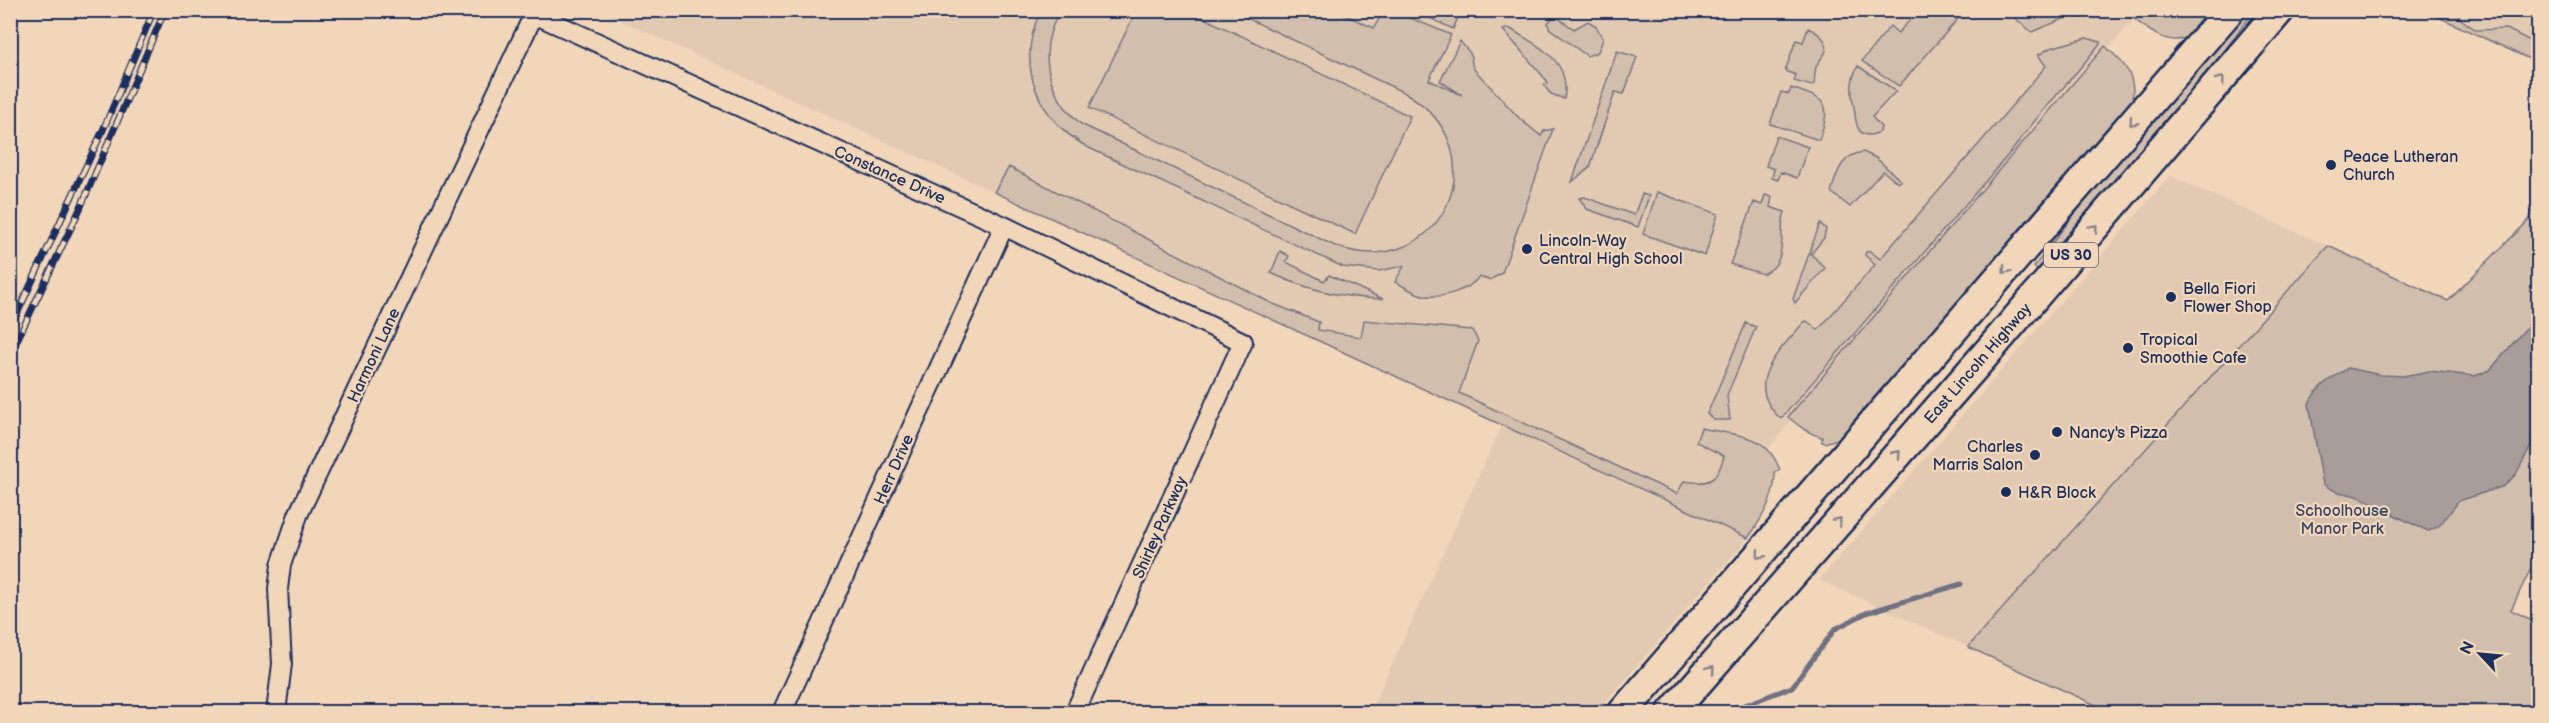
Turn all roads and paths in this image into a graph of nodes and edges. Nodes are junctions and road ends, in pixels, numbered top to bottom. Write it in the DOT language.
graph roads {
  1 [pos="2230,10"];
  2 [pos="2280,10"];
  3 [pos="534,14"];
  4 [pos="1004,225"];
  5 [pos="1243,342"];
  6 [pos="276,712"];
  7 [pos="782,712"];
  8 [pos="1075,712"];
  9 [pos="1623,712"];
  10 [pos="1672,712"];
  1 -- 9 [label="main road, US 30, one-way"];
  10 -- 2 [label="main road, East Lincoln Highway / US 30, one-way"];
  3 -- 4 [label="street, Constance Drive"];
  3 -- 6 [label="street, Harmoni Lane"];
  4 -- 5 [label="street, Constance Drive"];
  4 -- 7 [label="street, Herr Drive"];
  5 -- 8 [label="street, Shirley Parkway"];
}
